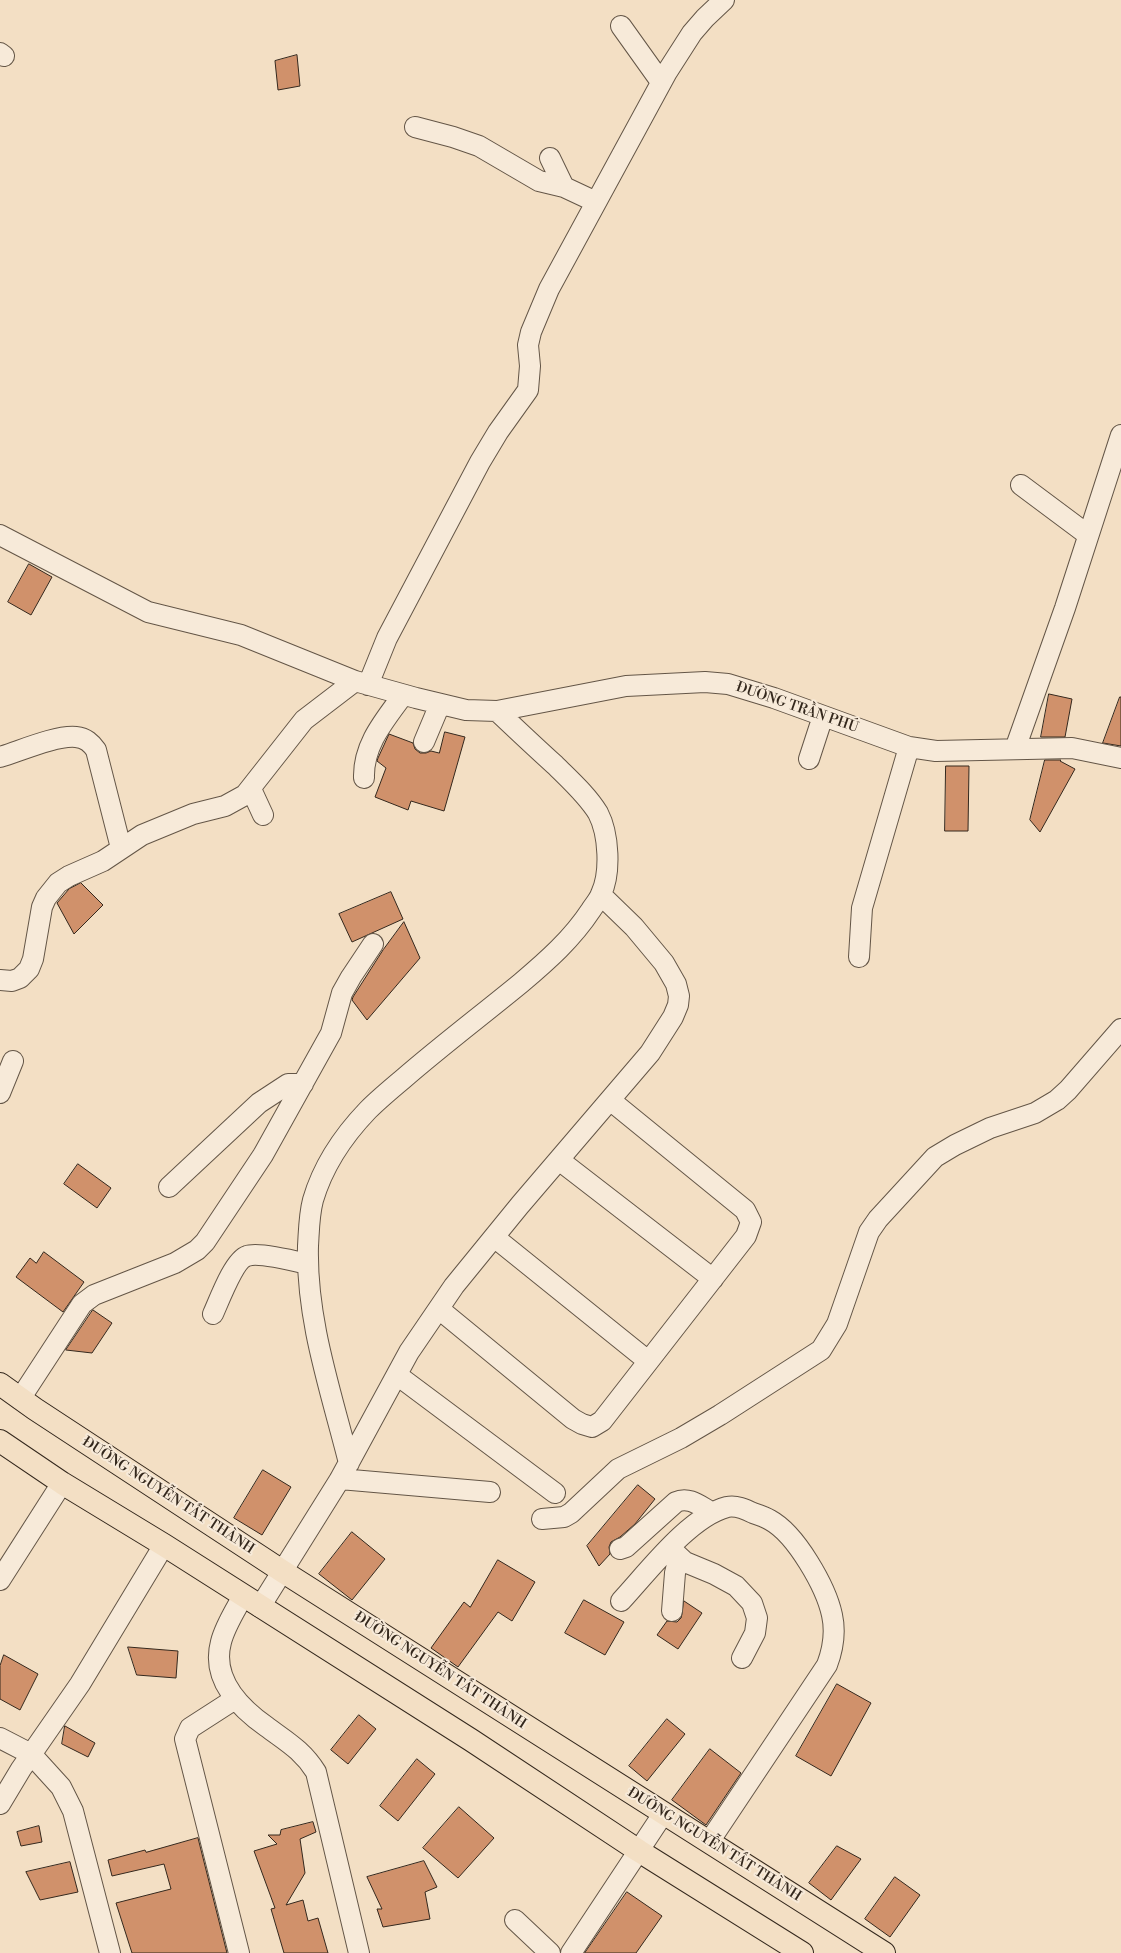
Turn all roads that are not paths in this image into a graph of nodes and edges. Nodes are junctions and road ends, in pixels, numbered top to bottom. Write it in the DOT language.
graph roads {
  1 [pos="724,0"];
  2 [pos="621,26"];
  3 [pos="661,82"];
  4 [pos="415,127"];
  5 [pos="550,158"];
  6 [pos="564,187"];
  7 [pos="596,202"];
  8 [pos="1121,436"];
  9 [pos="1021,485"];
  10 [pos="0,534"];
  11 [pos="1088,535"];
  12 [pos="361,683"];
  13 [pos="403,695"];
  14 [pos="440,704"];
  15 [pos="497,711"];
  16 [pos="823,716"];
  17 [pos="424,742"];
  18 [pos="909,747"];
  19 [pos="1015,749"];
  20 [pos="0,757"];
  21 [pos="1121,758"];
  22 [pos="809,759"];
  23 [pos="364,778"];
  24 [pos="251,789"];
  25 [pos="263,815"];
  26 [pos="121,848"];
  27 [pos="601,895"];
  28 [pos="373,944"];
  29 [pos="859,957"];
  30 [pos="0,980"];
  31 [pos="1121,1029"];
  32 [pos="13,1061"];
  33 [pos="303,1084"];
  34 [pos="0,1093"];
  35 [pos="610,1100"];
  36 [pos="559,1160"];
  37 [pos="169,1187"];
  38 [pos="494,1237"];
  39 [pos="308,1264"];
  40 [pos="713,1278"];
  41 [pos="439,1309"];
  42 [pos="213,1314"];
  43 [pos="648,1361"];
  44 [pos="397,1375"];
  45 [pos="0,1384"];
  46 [pos="20,1398"];
  47 [pos="0,1441"];
  48 [pos="344,1471"];
  49 [pos="62,1483"];
  50 [pos="490,1492"];
  51 [pos="555,1493"];
  52 [pos="711,1512"];
  53 [pos="542,1519"];
  54 [pos="164,1544"];
  55 [pos="620,1549"];
  56 [pos="675,1553"];
  57 [pos="282,1571"];
  58 [pos="0,1580"];
  59 [pos="252,1601"];
  60 [pos="621,1601"];
  61 [pos="672,1611"];
  62 [pos="742,1658"];
  63 [pos="235,1699"];
  64 [pos="0,1738"];
  65 [pos="31,1754"];
  66 [pos="0,1804"];
  67 [pos="663,1814"];
  68 [pos="709,1842"];
  69 [pos="639,1851"];
  70 [pos="515,1920"];
  71 [pos="110,1953"];
  72 [pos="239,1953"];
  73 [pos="359,1953"];
  74 [pos="550,1953"];
  75 [pos="571,1953"];
  76 [pos="802,1953"];
  77 [pos="884,1953"];
  1 -- 3 [label="street"];
  2 -- 3 [label="street"];
  3 -- 7 [label="street"];
  4 -- 6 [label="street"];
  5 -- 6 [label="street"];
  6 -- 7 [label="street"];
  7 -- 12 [label="street"];
  8 -- 11 [label="street"];
  9 -- 11 [label="street"];
  10 -- 12 [label="street, ĐƯỜNG TRẦN PHÚ"];
  11 -- 19 [label="street"];
  12 -- 13 [label="street, ĐƯỜNG TRẦN PHÚ"];
  12 -- 24 [label="street"];
  13 -- 14 [label="street, ĐƯỜNG TRẦN PHÚ"];
  13 -- 23 [label="street"];
  14 -- 15 [label="street, ĐƯỜNG TRẦN PHÚ"];
  14 -- 17 [label="street"];
  15 -- 16 [label="street, ĐƯỜNG TRẦN PHÚ"];
  15 -- 27 [label="street"];
  16 -- 18 [label="street, ĐƯỜNG TRẦN PHÚ"];
  16 -- 22 [label="street"];
  18 -- 19 [label="street, ĐƯỜNG TRẦN PHÚ"];
  18 -- 29 [label="street"];
  19 -- 21 [label="street, ĐƯỜNG TRẦN PHÚ"];
  20 -- 26 [label="street"];
  24 -- 25 [label="street"];
  24 -- 26 [label="street"];
  26 -- 30 [label="street"];
  27 -- 35 [label="street"];
  27 -- 39 [label="street"];
  28 -- 33 [label="street"];
  31 -- 53 [label="street"];
  32 -- 34 [label="street"];
  33 -- 37 [label="street"];
  33 -- 46 [label="street"];
  35 -- 36 [label="street"];
  35 -- 40 [label="street"];
  36 -- 38 [label="street"];
  36 -- 40 [label="street"];
  38 -- 41 [label="street"];
  38 -- 43 [label="street"];
  39 -- 42 [label="street"];
  39 -- 48 [label="street"];
  40 -- 43 [label="street"];
  41 -- 43 [label="street"];
  41 -- 44 [label="street"];
  44 -- 48 [label="street"];
  44 -- 51 [label="street"];
  45 -- 46 [label="main road, ĐƯỜNG NGUYỄN TẤT THÀNH"];
  46 -- 57 [label="main road, ĐƯỜNG NGUYỄN TẤT THÀNH"];
  47 -- 49 [label="main road"];
  48 -- 50 [label="street"];
  48 -- 57 [label="street"];
  49 -- 54 [label="main road"];
  49 -- 58 [label="street"];
  52 -- 55 [label="street"];
  52 -- 56 [label="street"];
  52 -- 68 [label="street"];
  54 -- 59 [label="main road"];
  54 -- 65 [label="street"];
  56 -- 60 [label="street"];
  56 -- 61 [label="street"];
  56 -- 62 [label="street"];
  57 -- 59 [label="street"];
  57 -- 67 [label="main road, ĐƯỜNG NGUYỄN TẤT THÀNH"];
  59 -- 63 [label="street"];
  59 -- 69 [label="main road"];
  63 -- 72 [label="street"];
  63 -- 73 [label="street"];
  64 -- 65 [label="street"];
  65 -- 66 [label="street"];
  65 -- 71 [label="street"];
  67 -- 68 [label="main road, ĐƯỜNG NGUYỄN TẤT THÀNH"];
  67 -- 69 [label="street"];
  68 -- 77 [label="main road, ĐƯỜNG NGUYỄN TẤT THÀNH"];
  69 -- 75 [label="street"];
  69 -- 76 [label="main road"];
  70 -- 74 [label="street"];
}
